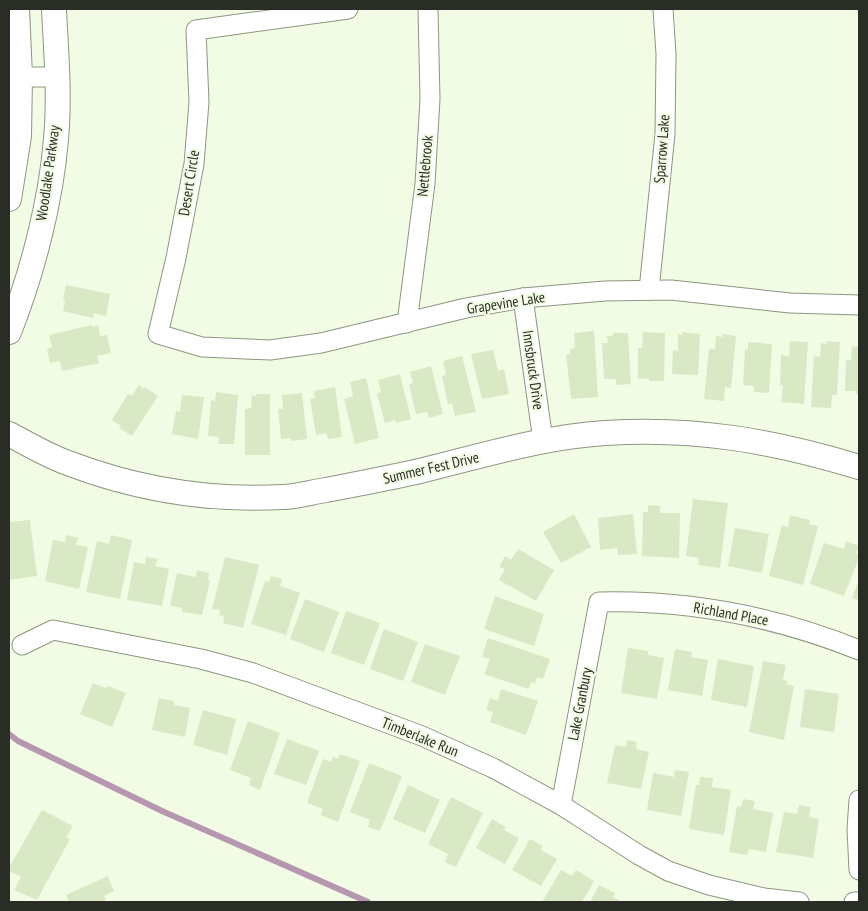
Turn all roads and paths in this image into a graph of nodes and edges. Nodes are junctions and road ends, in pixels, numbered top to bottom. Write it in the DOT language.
graph roads {
  1 [pos="18,9"];
  2 [pos="54,9"];
  3 [pos="348,9"];
  4 [pos="428,9"];
  5 [pos="663,9"];
  6 [pos="14,77"];
  7 [pos="57,77"];
  8 [pos="9,199"];
  9 [pos="649,290"];
  10 [pos="523,298"];
  11 [pos="859,305"];
  12 [pos="407,323"];
  13 [pos="9,332"];
  14 [pos="158,334"];
  15 [pos="9,434"];
  16 [pos="543,441"];
  17 [pos="859,467"];
  18 [pos="599,602"];
  19 [pos="22,645"];
  20 [pos="859,650"];
  21 [pos="859,800"];
  22 [pos="561,805"];
  23 [pos="859,870"];
  24 [pos="799,902"];
  25 [pos="854,902"];
  26 [pos="859,902"];
  1 -- 6 [label="street"];
  2 -- 7 [label="street, Woodlake Parkway"];
  3 -- 14 [label="street, Desert Circle"];
  4 -- 12 [label="street, Nettlebrook"];
  5 -- 9 [label="street, Sparrow Lake"];
  6 -- 7 [label="street"];
  6 -- 8 [label="street"];
  7 -- 13 [label="street, Woodlake Parkway"];
  9 -- 10 [label="street, Grapevine Lake"];
  9 -- 11 [label="street, Grapevine Lake"];
  10 -- 12 [label="street, Grapevine Lake"];
  10 -- 16 [label="street, Innsbruck Drive"];
  12 -- 14 [label="street, Grapevine Lake"];
  15 -- 16 [label="street, Summer Fest Drive"];
  16 -- 17 [label="street, Summer Fest Drive"];
  18 -- 20 [label="street, Richland Place"];
  18 -- 22 [label="street, Lake Granbury"];
  19 -- 22 [label="street, Timberlake Run"];
  21 -- 23 [label="street"];
  22 -- 24 [label="street, Timberlake Run"];
  25 -- 26 [label="street"];
}
